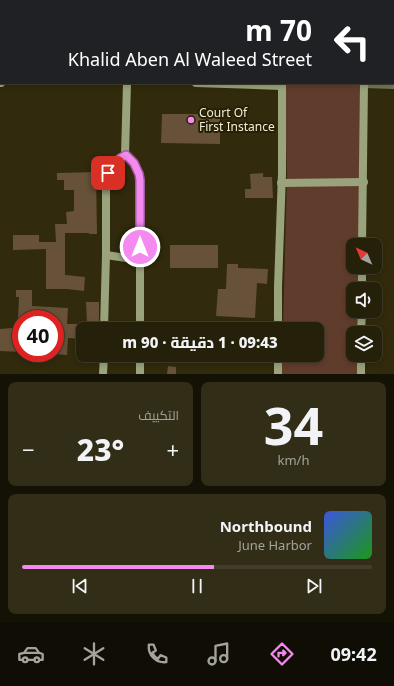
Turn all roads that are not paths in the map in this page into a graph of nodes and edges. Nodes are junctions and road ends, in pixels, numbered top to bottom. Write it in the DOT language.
graph roads {
  1 [pos="127,84"];
  2 [pos="239,84"];
  3 [pos="364,84"];
  4 [pos="282,85"];
  5 [pos="394,85"];
  6 [pos="126,155"];
  7 [pos="364,182"];
  8 [pos="281,183"];
  9 [pos="362,238"];
  10 [pos="106,255"];
  11 [pos="140,260"];
  12 [pos="104,322"];
  13 [pos="140,322"];
  14 [pos="278,322"];
  15 [pos="104,362"];
  16 [pos="140,362"];
  17 [pos="278,362"];
  18 [pos="361,362"];
  19 [pos="103,374"];
  20 [pos="140,374"];
  21 [pos="278,374"];
  22 [pos="361,374"];
  1 -- 6 [label="street"];
  2 -- 4 [label="street"];
  3 -- 5 [label="street"];
  3 -- 7 [label="street"];
  4 -- 8 [label="street"];
  6 -- 10 [label="street"];
  6 -- 11 [label="street"];
  7 -- 8 [label="street"];
  7 -- 9 [label="street"];
  8 -- 14 [label="street"];
  10 -- 11 [label="street"];
  10 -- 12 [label="street"];
  11 -- 13 [label="street"];
  15 -- 19 [label="street"];
  16 -- 20 [label="street"];
  17 -- 21 [label="street"];
  18 -- 22 [label="street"];
}
